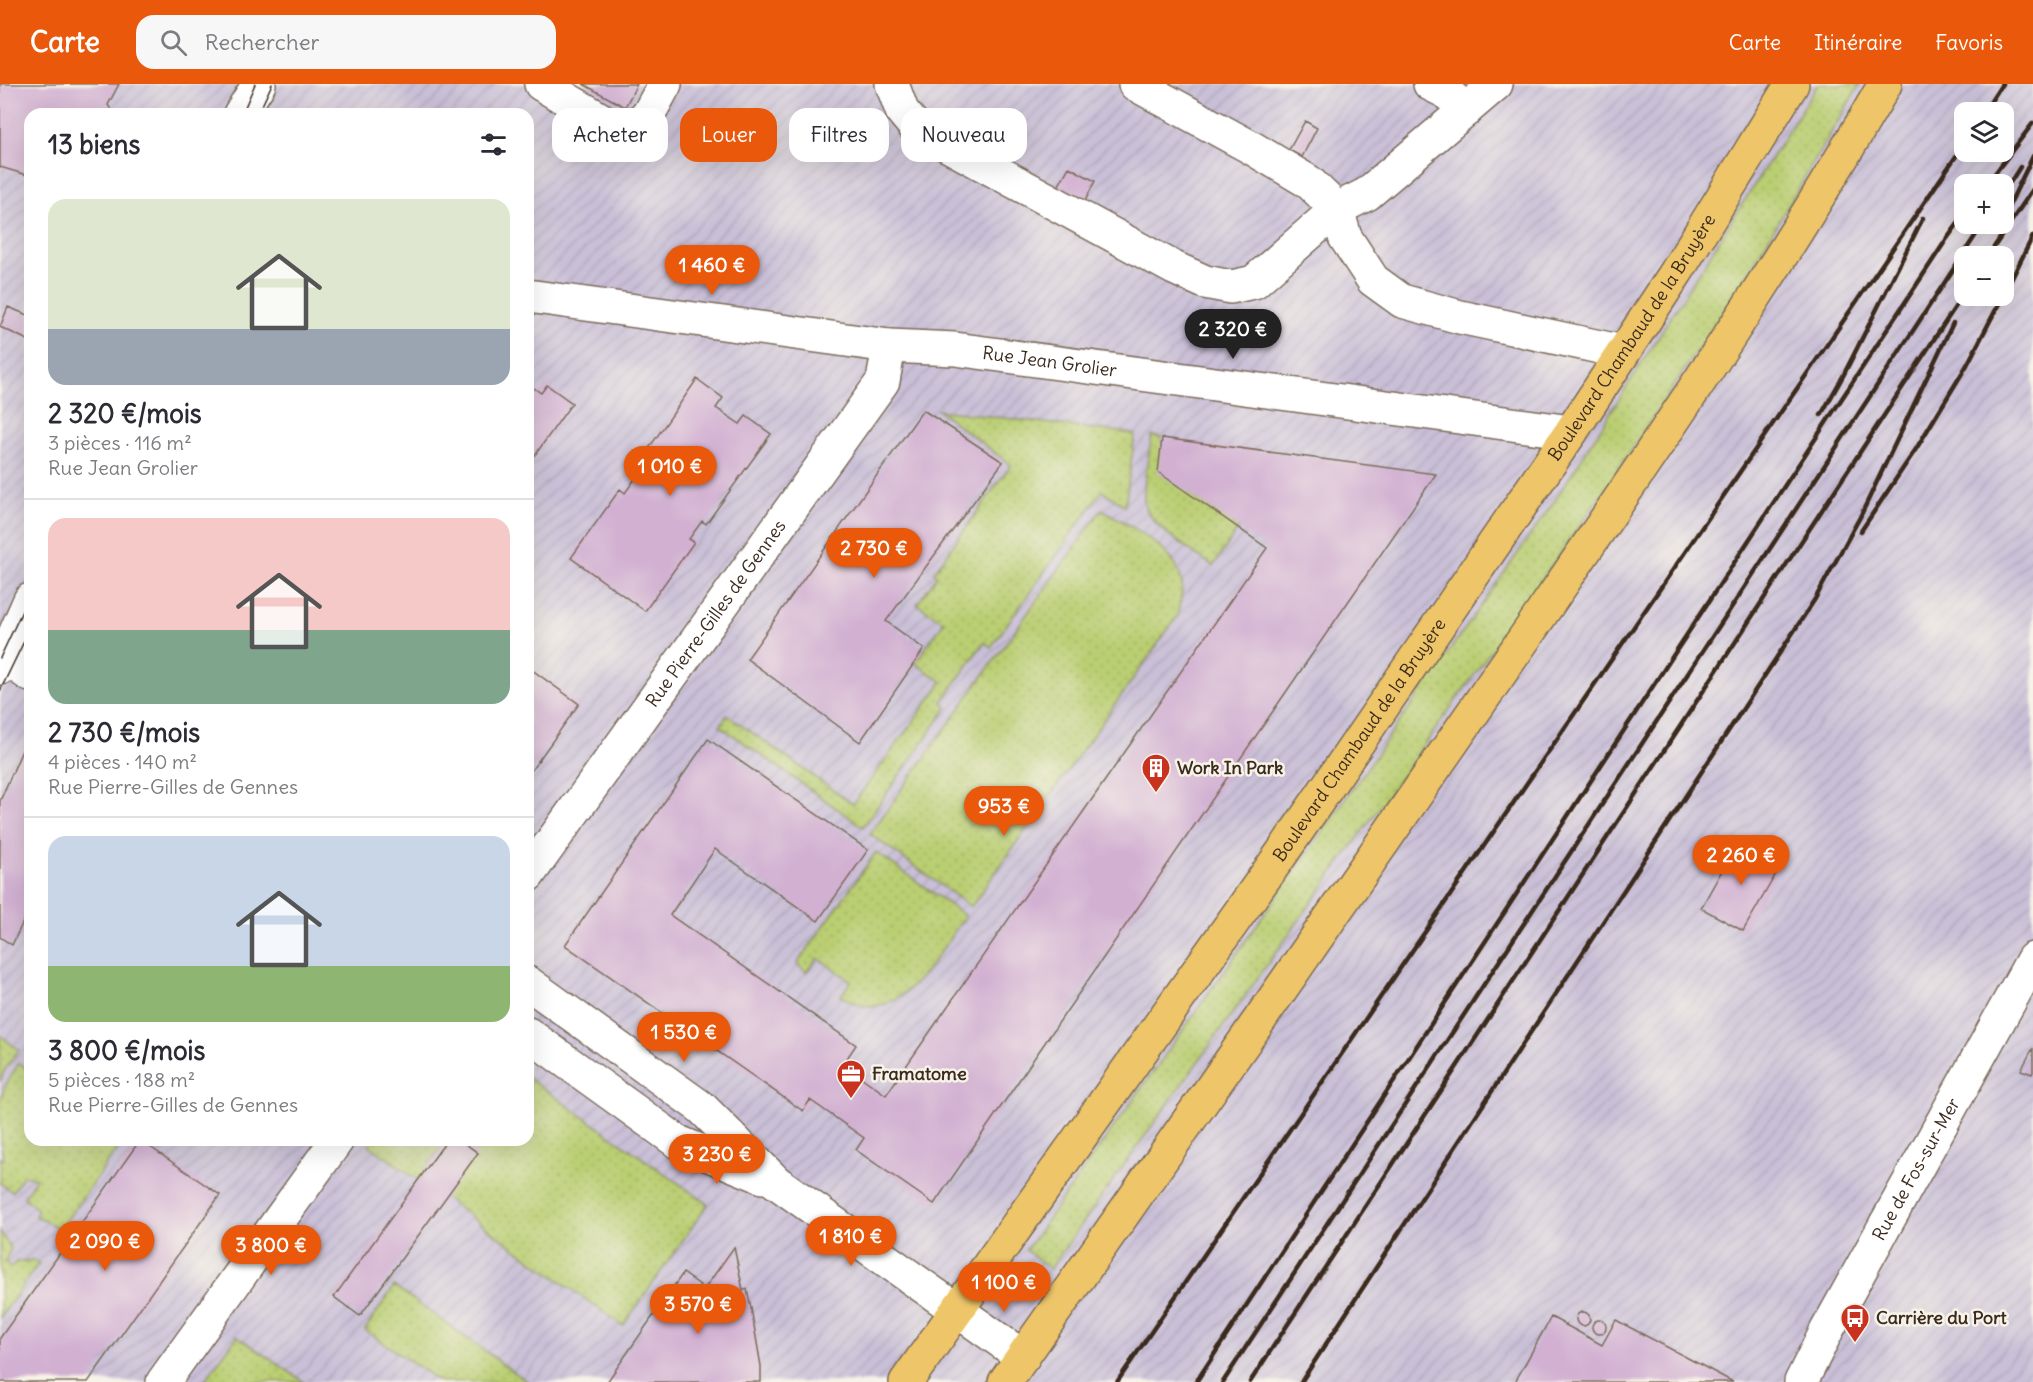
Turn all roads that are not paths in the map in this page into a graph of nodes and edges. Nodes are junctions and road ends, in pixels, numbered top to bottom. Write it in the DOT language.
graph roads {
  1 [pos="259,84"];
  2 [pos="541,84"];
  3 [pos="665,84"];
  4 [pos="892,84"];
  5 [pos="1135,84"];
  6 [pos="1430,84"];
  7 [pos="1496,84"];
  8 [pos="1792,84"];
  9 [pos="1885,84"];
  10 [pos="244,108"];
  11 [pos="1466,110"];
  12 [pos="1337,209"];
  13 [pos="534,297"];
  14 [pos="889,346"];
  15 [pos="1623,352"];
  16 [pos="1571,432"];
  17 [pos="24,624"];
  18 [pos="12,666"];
  19 [pos="534,867"];
  20 [pos="2033,959"];
  21 [pos="534,987"];
  22 [pos="534,1038"];
  23 [pos="333,1146"];
  24 [pos="776,1182"];
  25 [pos="957,1311"];
  26 [pos="1014,1369"];
  27 [pos="163,1382"];
  28 [pos="906,1382"];
  29 [pos="1801,1382"];
  1 -- 10 [label="street"];
  2 -- 3 [label="street"];
  4 -- 12 [label="street"];
  5 -- 12 [label="street"];
  6 -- 11 [label="street"];
  7 -- 11 [label="street"];
  8 -- 15 [label="main road, Boulevard Chambaud de la Bruyère"];
  9 -- 26 [label="main road"];
  11 -- 12 [label="street"];
  12 -- 15 [label="street"];
  13 -- 14 [label="street, Rue Jean Grolier"];
  14 -- 16 [label="street, Rue Jean Grolier"];
  14 -- 19 [label="street, Rue Pierre-Gilles de Gennes"];
  15 -- 16 [label="main road, Boulevard Chambaud de la Bruyère"];
  16 -- 25 [label="main road, Boulevard Chambaud de la Bruyère"];
  17 -- 18 [label="street"];
  20 -- 29 [label="street, Rue de Fos-sur-Mer"];
  21 -- 24 [label="street"];
  22 -- 24 [label="street"];
  23 -- 27 [label="street"];
  24 -- 25 [label="street"];
  25 -- 26 [label="street"];
  25 -- 28 [label="main road, Boulevard Chambaud de la Bruyère"];
}
